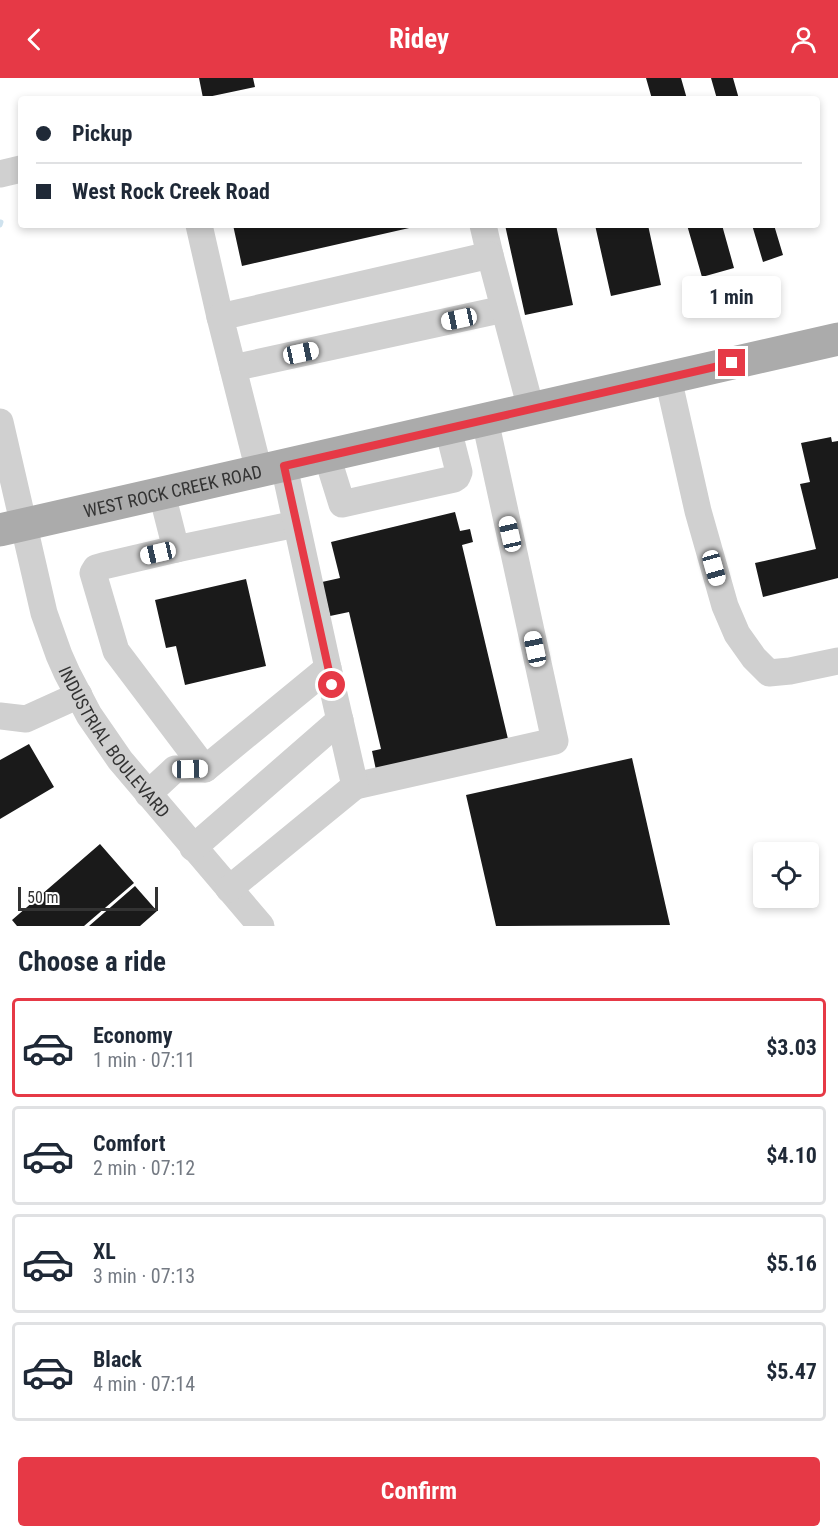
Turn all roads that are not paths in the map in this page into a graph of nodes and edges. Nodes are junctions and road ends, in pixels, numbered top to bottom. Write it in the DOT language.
graph roads {
  1 [pos="18,170"];
  2 [pos="0,174"];
  3 [pos="200,228"];
  4 [pos="484,228"];
  5 [pos="490,255"];
  6 [pos="504,309"];
  7 [pos="220,317"];
  8 [pos="838,339"];
  9 [pos="233,368"];
  10 [pos="668,378"];
  11 [pos="531,409"];
  12 [pos="485,420"];
  13 [pos="0,422"];
  14 [pos="448,429"];
  15 [pos="327,456"];
  16 [pos="272,469"];
  17 [pos="162,494"];
  18 [pos="296,524"];
  19 [pos="12,528"];
  20 [pos="176,549"];
  21 [pos="838,661"];
  22 [pos="328,668"];
  23 [pos="79,694"];
  24 [pos="0,716"];
  25 [pos="340,720"];
  26 [pos="205,769"];
  27 [pos="355,786"];
  28 [pos="148,794"];
  29 [pos="193,848"];
  30 [pos="229,889"];
  31 [pos="260,926"];
  1 -- 2 [label="street"];
  3 -- 7 [label="street"];
  4 -- 5 [label="street"];
  5 -- 6 [label="street"];
  5 -- 7 [label="street"];
  6 -- 9 [label="street"];
  6 -- 11 [label="street"];
  7 -- 9 [label="street"];
  8 -- 10 [label="main road, WEST ROCK CREEK ROAD"];
  9 -- 16 [label="street"];
  10 -- 11 [label="main road, WEST ROCK CREEK ROAD"];
  10 -- 21 [label="street"];
  11 -- 12 [label="main road, WEST ROCK CREEK ROAD"];
  12 -- 14 [label="main road, WEST ROCK CREEK ROAD"];
  12 -- 27 [label="street"];
  13 -- 19 [label="street, INDUSTRIAL BOULEVARD"];
  14 -- 15 [label="main road, WEST ROCK CREEK ROAD"];
  14 -- 15 [label="street"];
  15 -- 16 [label="main road, WEST ROCK CREEK ROAD"];
  16 -- 17 [label="main road, WEST ROCK CREEK ROAD"];
  16 -- 18 [label="street"];
  17 -- 19 [label="main road, WEST ROCK CREEK ROAD"];
  17 -- 20 [label="street"];
  18 -- 20 [label="street"];
  18 -- 22 [label="street"];
  19 -- 23 [label="street, INDUSTRIAL BOULEVARD"];
  20 -- 26 [label="street"];
  22 -- 25 [label="street"];
  22 -- 26 [label="street"];
  23 -- 24 [label="street"];
  23 -- 28 [label="street, INDUSTRIAL BOULEVARD"];
  25 -- 27 [label="street"];
  25 -- 29 [label="street"];
  26 -- 28 [label="street"];
  27 -- 30 [label="street"];
  28 -- 29 [label="street, INDUSTRIAL BOULEVARD"];
  29 -- 30 [label="street, INDUSTRIAL BOULEVARD"];
  30 -- 31 [label="street, INDUSTRIAL BOULEVARD"];
}
